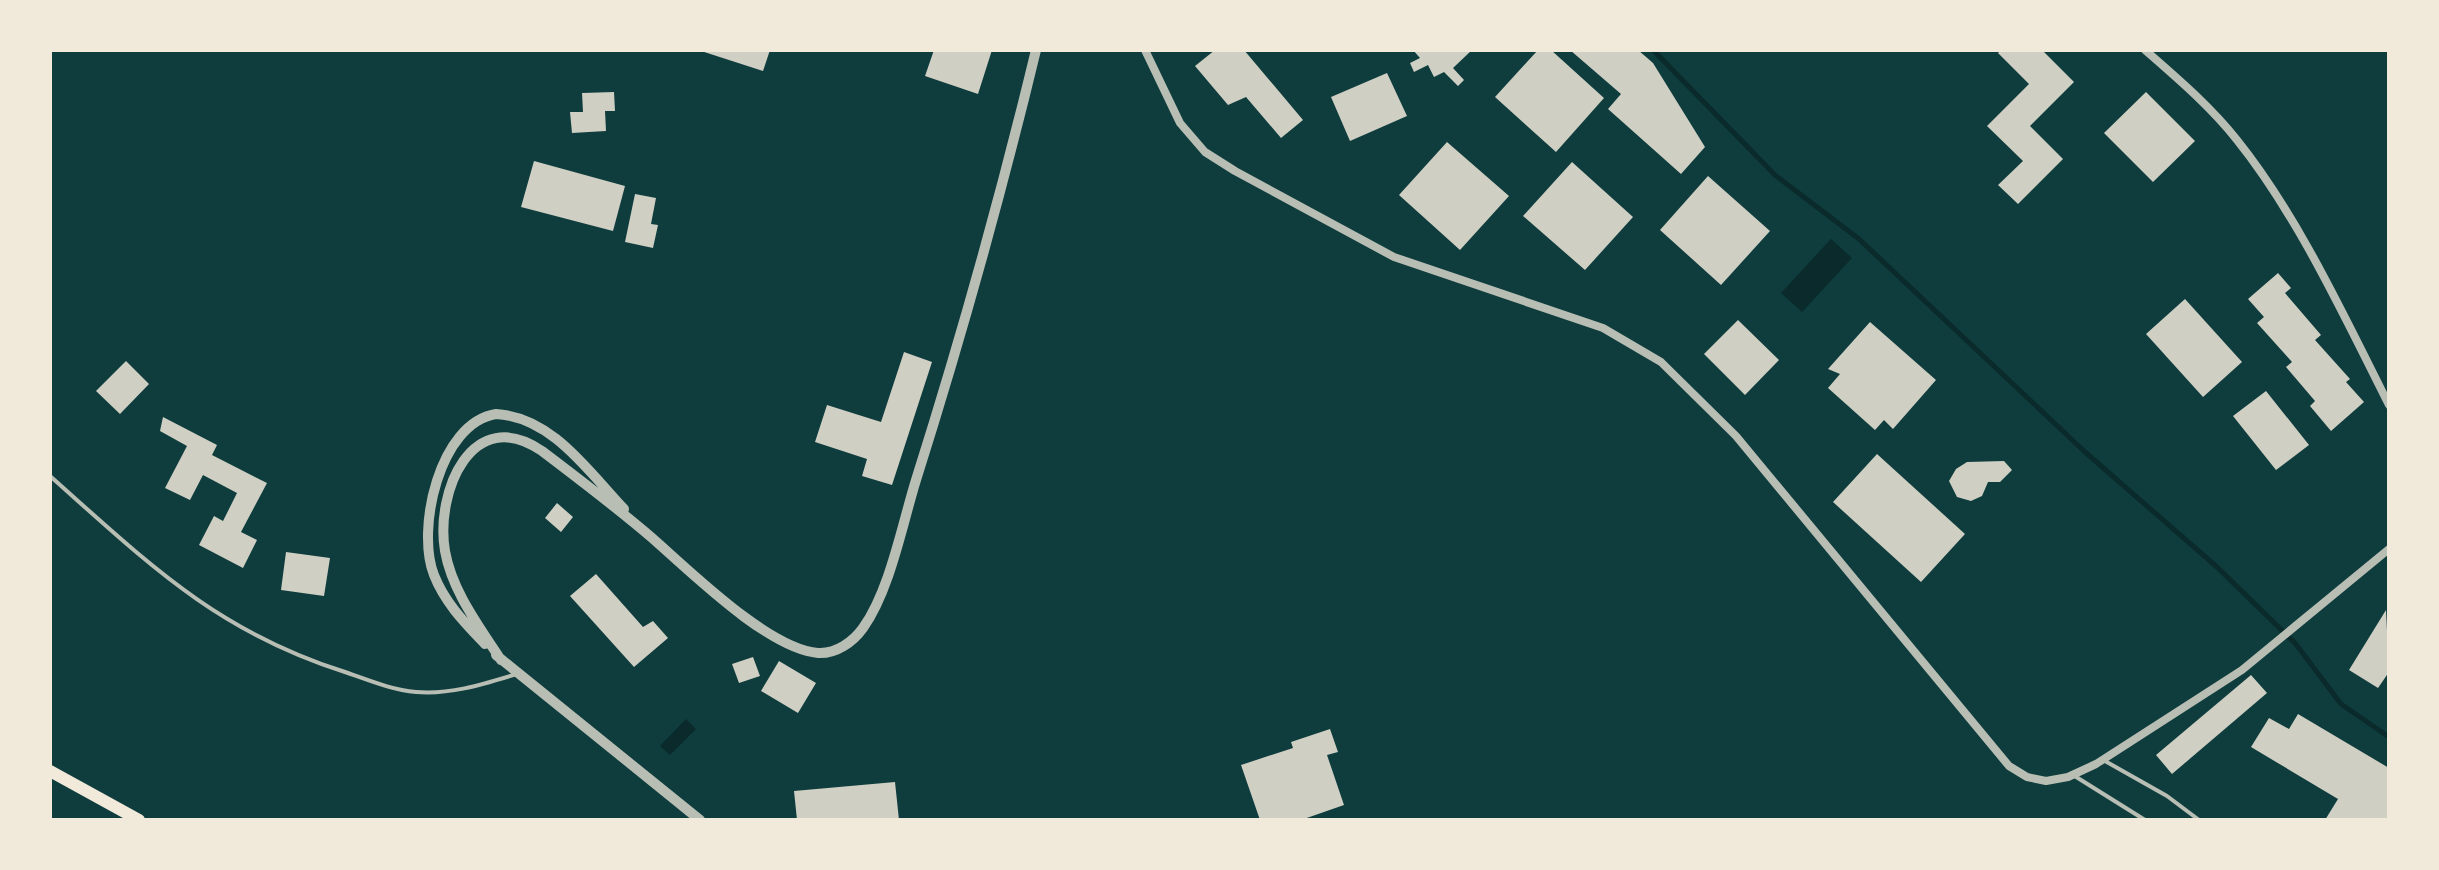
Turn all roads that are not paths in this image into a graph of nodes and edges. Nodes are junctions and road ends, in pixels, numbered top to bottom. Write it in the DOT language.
graph roads {
  1 [pos="1036,50"];
  2 [pos="1145,50"];
  3 [pos="2145,50"];
  4 [pos="2389,405"];
  5 [pos="50,476"];
  6 [pos="650,536"];
  7 [pos="2389,552"];
  8 [pos="501,660"];
  9 [pos="519,674"];
  10 [pos="2103,760"];
  11 [pos="50,771"];
  12 [pos="2073,775"];
  13 [pos="139,820"];
  14 [pos="700,820"];
  15 [pos="2145,820"];
  16 [pos="2199,820"];
  1 -- 6 [label="street"];
  2 -- 12 [label="street"];
  3 -- 4 [label="street"];
  5 -- 9 [label="lane"];
  6 -- 8 [label="street"];
  6 -- 8 [label="street"];
  7 -- 10 [label="street"];
  8 -- 9 [label="street"];
  9 -- 14 [label="street"];
  10 -- 12 [label="street"];
  10 -- 16 [label="lane"];
  11 -- 13 [label="main road"];
  12 -- 15 [label="lane"];
}
